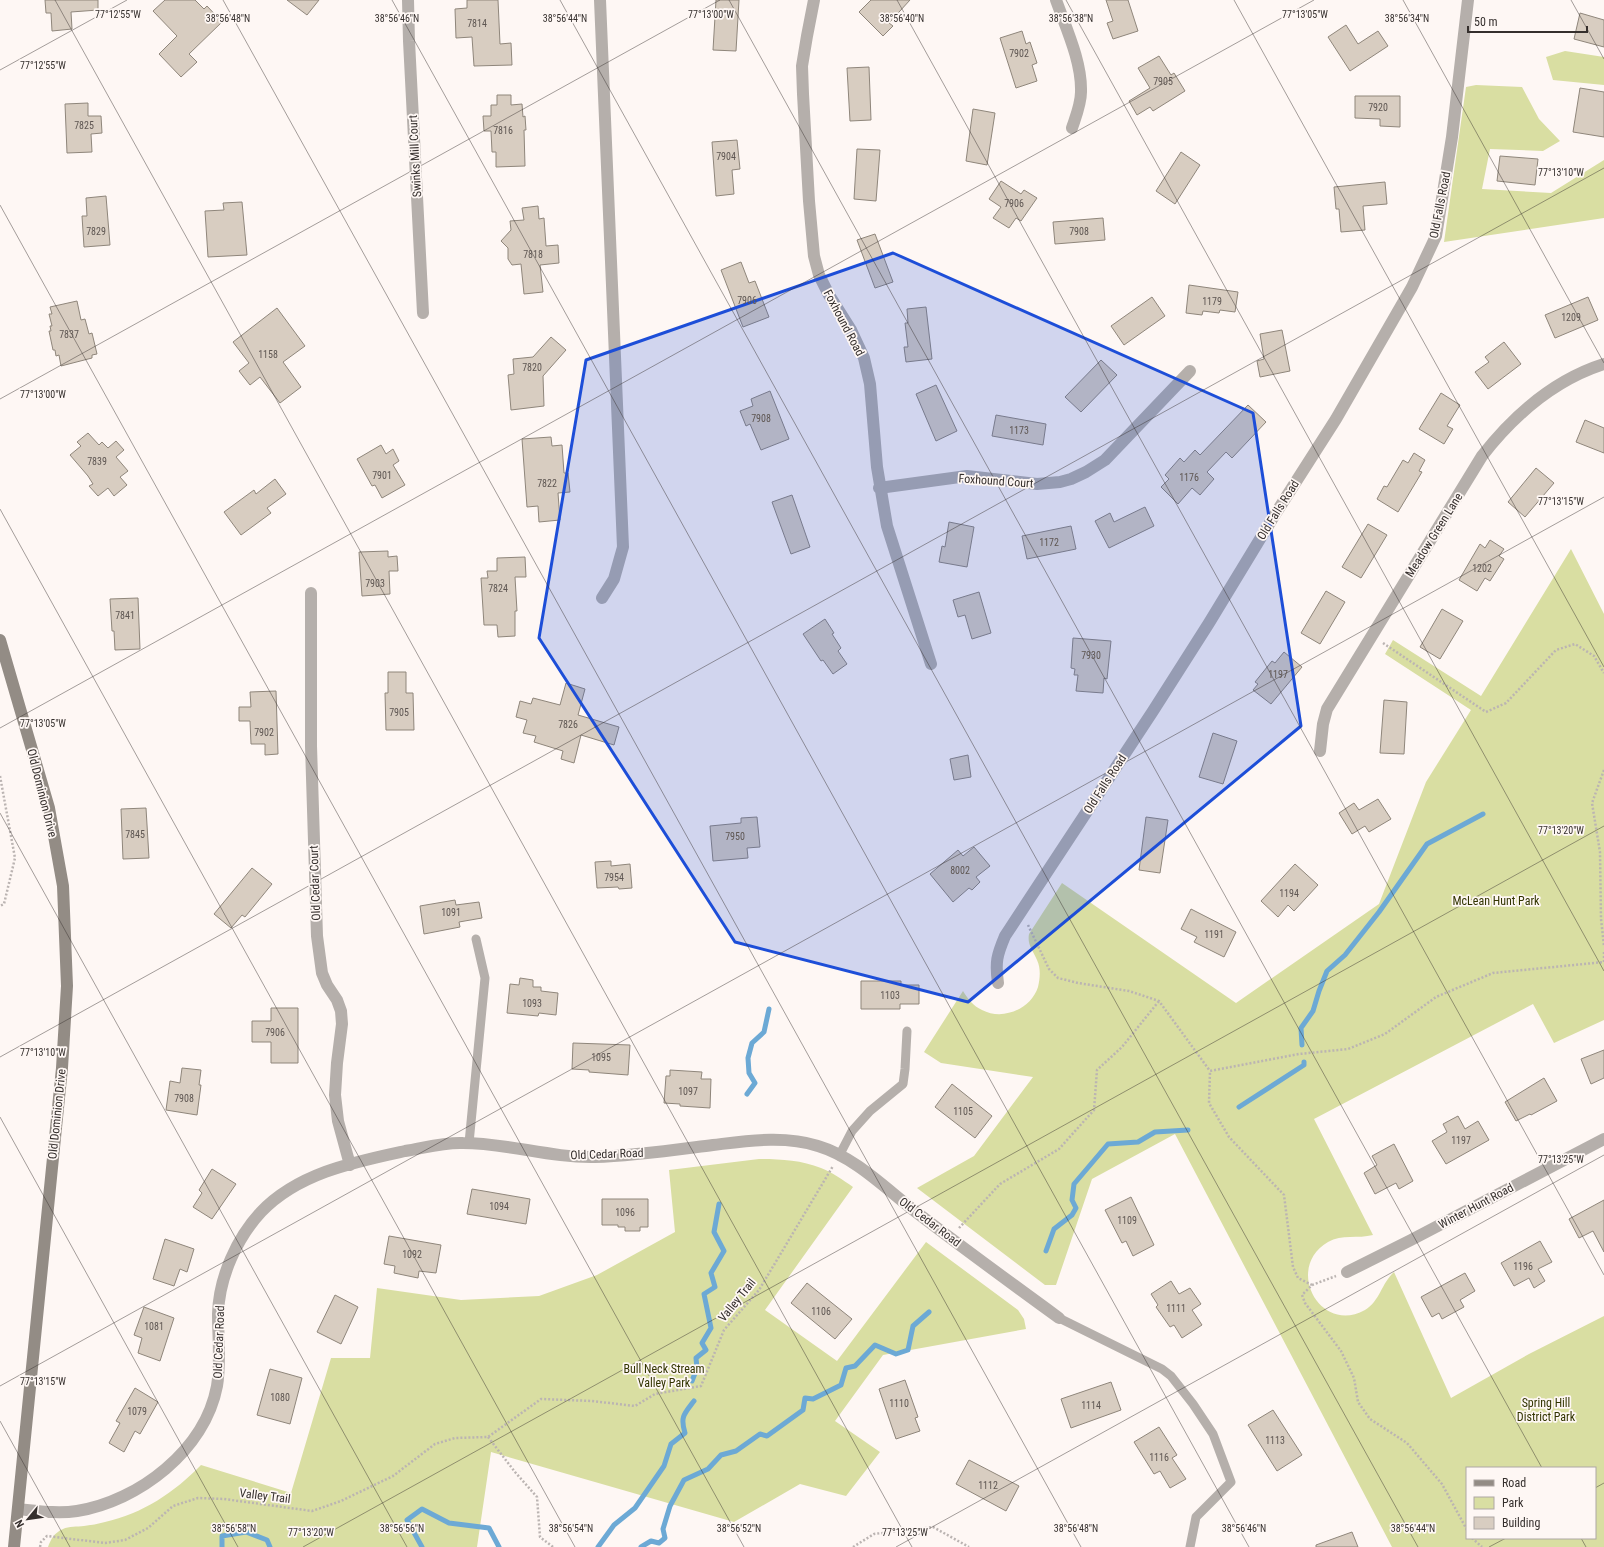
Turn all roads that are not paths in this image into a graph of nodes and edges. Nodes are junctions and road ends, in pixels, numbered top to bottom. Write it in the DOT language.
graph roads {
  1 [pos="408,0"];
  2 [pos="600,0"];
  3 [pos="814,0"];
  4 [pos="1056,0"];
  5 [pos="1468,0"];
  6 [pos="1072,128"];
  7 [pos="423,313"];
  8 [pos="1604,364"];
  9 [pos="1190,371"];
  10 [pos="879,488"];
  11 [pos="310,594"];
  12 [pos="602,598"];
  13 [pos="0,640"];
  14 [pos="931,664"];
  15 [pos="1320,751"];
  16 [pos="476,939"];
  17 [pos="998,983"];
  18 [pos="907,1031"];
  19 [pos="1604,1139"];
  20 [pos="469,1143"];
  21 [pos="839,1156"];
  22 [pos="350,1165"];
  23 [pos="1347,1272"];
  24 [pos="1059,1318"];
  25 [pos="18,1509"];
  26 [pos="14,1547"];
  27 [pos="1190,1547"];
  1 -- 7 [label="street, Swinks Mill Court"];
  2 -- 12 [label="street"];
  3 -- 10 [label="street, Foxhound Road"];
  4 -- 6 [label="street"];
  5 -- 17 [label="street, Old Falls Road"];
  8 -- 15 [label="street, Meadow Green Lane"];
  9 -- 10 [label="street, Foxhound Court"];
  10 -- 14 [label="street, Foxhound Road"];
  11 -- 22 [label="street, Old Cedar Court"];
  13 -- 25 [label="main road, Old Dominion Drive"];
  16 -- 20 [label="lane"];
  18 -- 21 [label="lane"];
  19 -- 23 [label="street, Winter Hunt Road"];
  20 -- 21 [label="street, Old Cedar Road"];
  20 -- 22 [label="street, Old Cedar Road"];
  21 -- 24 [label="street, Old Cedar Road"];
  22 -- 25 [label="street, Old Cedar Road"];
  24 -- 27 [label="lane, Old Cedar Road"];
  25 -- 26 [label="main road, Old Dominion Drive"];
}
